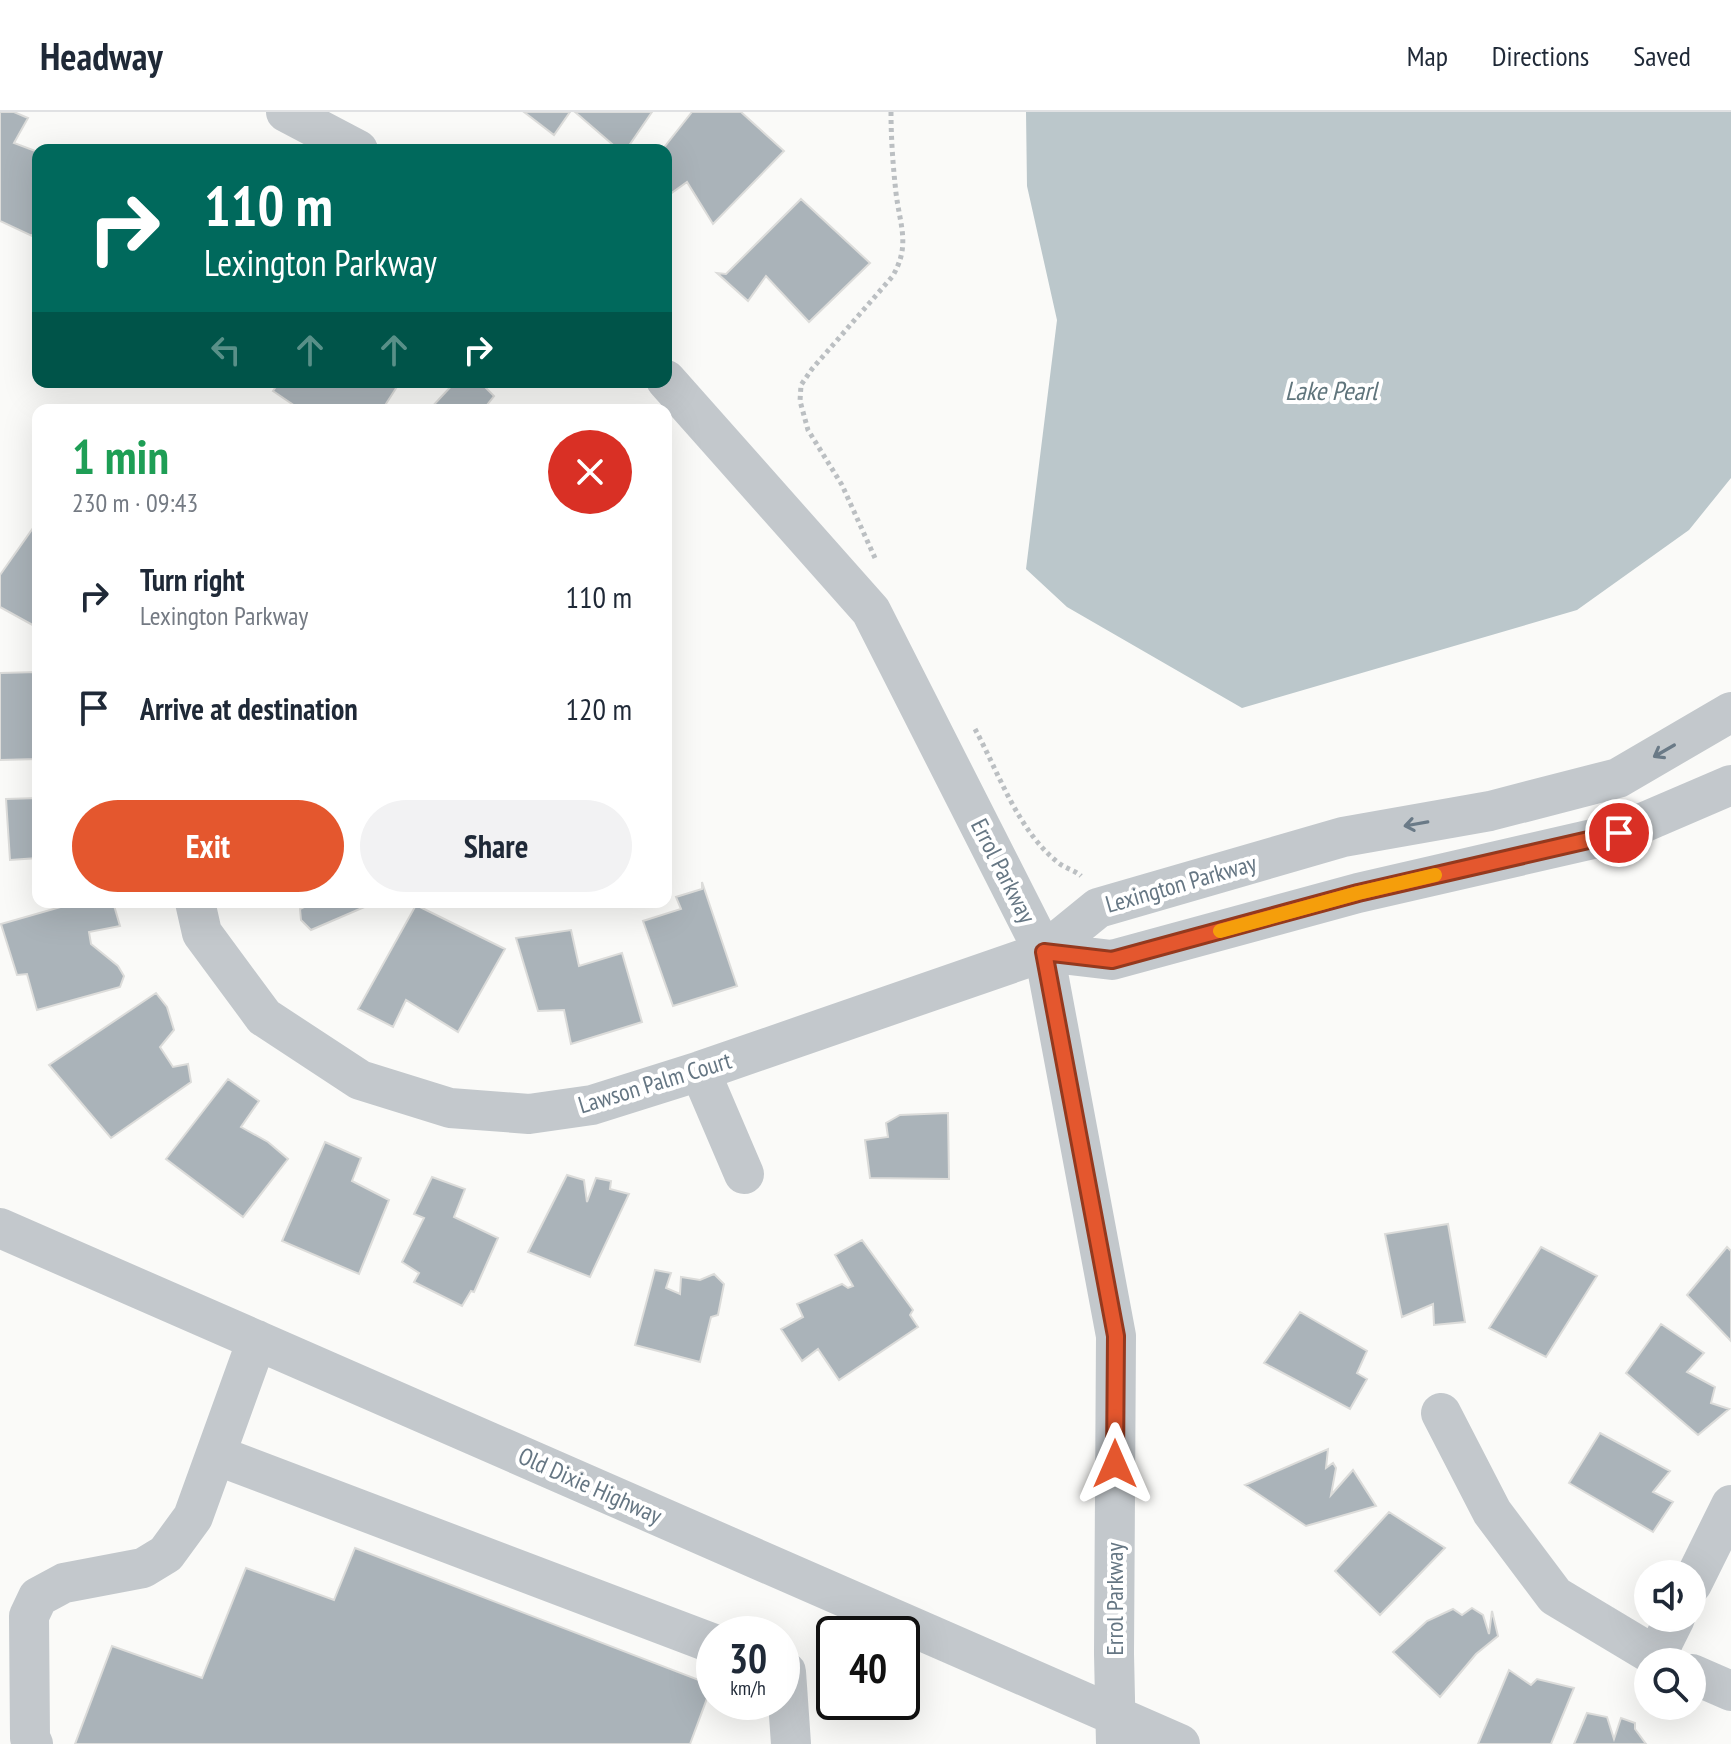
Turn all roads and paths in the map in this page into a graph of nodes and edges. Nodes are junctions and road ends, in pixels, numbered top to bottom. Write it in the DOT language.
graph roads {
  1 [pos="286,112"];
  2 [pos="891,112"];
  3 [pos="347,144"];
  4 [pos="672,387"];
  5 [pos="880,570"];
  6 [pos="1731,712"];
  7 [pos="971,723"];
  8 [pos="1731,785"];
  9 [pos="1080,884"];
  10 [pos="196,908"];
  11 [pos="1044,952"];
  12 [pos="700,1071"];
  13 [pos="744,1174"];
  14 [pos="0,1228"];
  15 [pos="257,1340"];
  16 [pos="1441,1413"];
  17 [pos="216,1455"];
  18 [pos="1731,1505"];
  19 [pos="1704,1560"];
  20 [pos="696,1637"];
  21 [pos="1640,1648"];
  22 [pos="1706,1680"];
  23 [pos="1731,1691"];
  24 [pos="789,1720"];
  25 [pos="1116,1730"];
  26 [pos="33,1744"];
  27 [pos="791,1744"];
  28 [pos="1180,1744"];
  1 -- 3 [label="street"];
  2 -- 5 [label="path"];
  4 -- 11 [label="street, Errol Parkway"];
  6 -- 11 [label="street, Lexington Parkway, one-way"];
  7 -- 9 [label="path"];
  8 -- 11 [label="street"];
  10 -- 12 [label="street, Lawson Palm Court"];
  11 -- 12 [label="street, Lawson Palm Court"];
  11 -- 25 [label="street, Errol Parkway"];
  12 -- 13 [label="street"];
  14 -- 15 [label="street, Old Dixie Highway"];
  15 -- 17 [label="street"];
  15 -- 25 [label="street, Old Dixie Highway"];
  16 -- 21 [label="street"];
  17 -- 20 [label="street"];
  17 -- 26 [label="street"];
  18 -- 19 [label="street"];
  22 -- 23 [label="street"];
  24 -- 27 [label="street"];
  25 -- 28 [label="street, Old Dixie Highway"];
}
